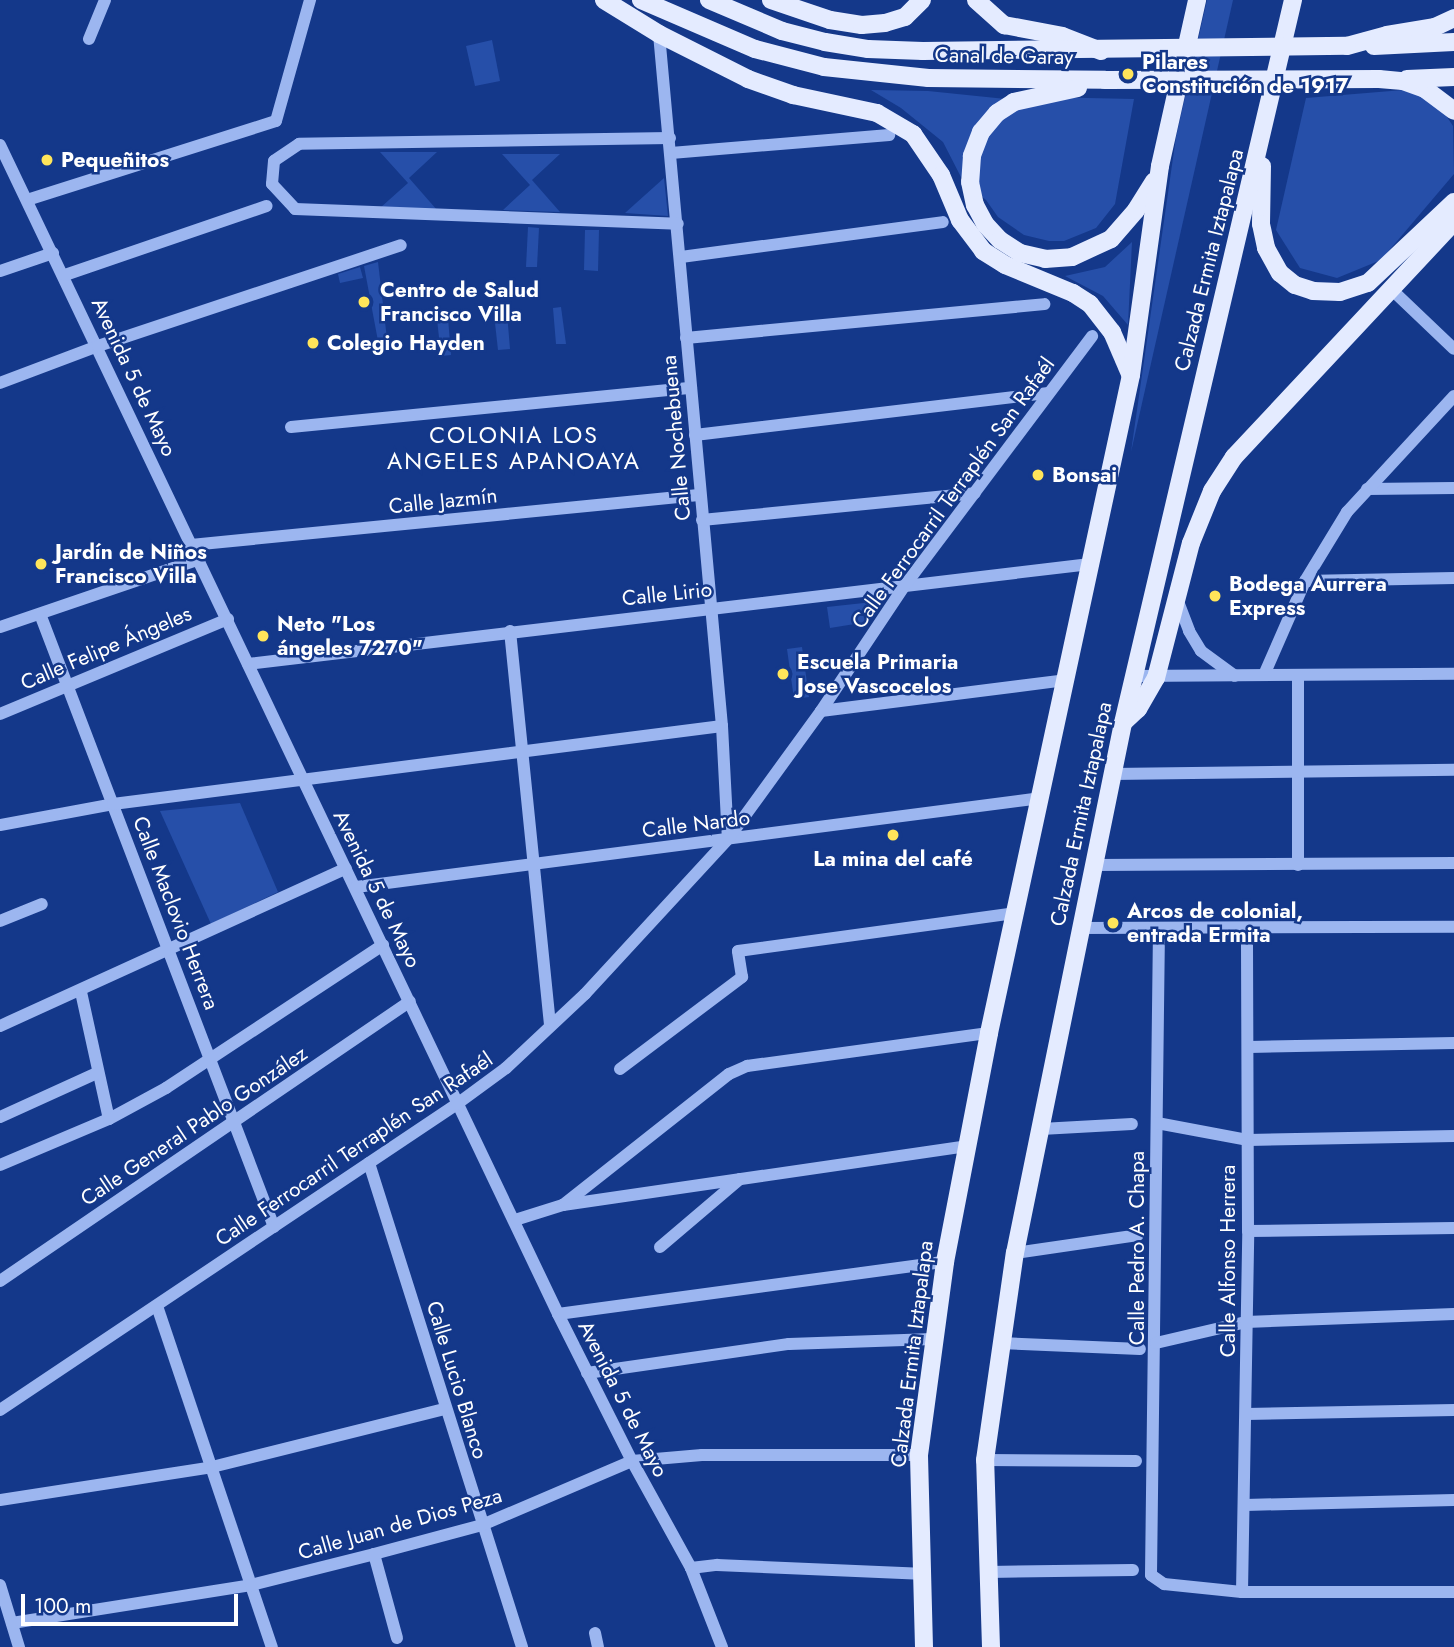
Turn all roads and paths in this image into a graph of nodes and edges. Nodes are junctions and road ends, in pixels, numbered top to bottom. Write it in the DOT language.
graph roads {
  1 [pos="105,0"];
  2 [pos="310,0"];
  3 [pos="604,0"];
  4 [pos="641,0"];
  5 [pos="709,0"];
  6 [pos="771,0"];
  7 [pos="922,0"];
  8 [pos="976,0"];
  9 [pos="1197,0"];
  10 [pos="1293,0"];
  11 [pos="1454,18"];
  12 [pos="659,34"];
  13 [pos="89,39"];
  14 [pos="1454,42"];
  15 [pos="1348,46"];
  16 [pos="1101,51"];
  17 [pos="1454,78"];
  18 [pos="1380,79"];
  19 [pos="1105,80"];
  20 [pos="1454,111"];
  21 [pos="889,135"];
  22 [pos="670,138"];
  23 [pos="0,145"];
  24 [pos="1259,149"];
  25 [pos="671,153"];
  26 [pos="4,161"];
  27 [pos="1160,166"];
  28 [pos="27,201"];
  29 [pos="1454,202"];
  30 [pos="266,206"];
  31 [pos="943,222"];
  32 [pos="1454,222"];
  33 [pos="678,224"];
  34 [pos="401,245"];
  35 [pos="53,253"];
  36 [pos="681,257"];
  37 [pos="0,271"];
  38 [pos="65,275"];
  39 [pos="1390,288"];
  40 [pos="1044,304"];
  41 [pos="1092,336"];
  42 [pos="686,338"];
  43 [pos="98,346"];
  44 [pos="1454,349"];
  45 [pos="1131,376"];
  46 [pos="0,383"];
  47 [pos="691,388"];
  48 [pos="1049,393"];
  49 [pos="1454,396"];
  50 [pos="291,427"];
  51 [pos="695,435"];
  52 [pos="1454,488"];
  53 [pos="1367,489"];
  54 [pos="975,493"];
  55 [pos="699,495"];
  56 [pos="702,520"];
  57 [pos="191,545"];
  58 [pos="200,559"];
  59 [pos="1090,564"];
  60 [pos="1454,578"];
  61 [pos="1305,581"];
  62 [pos="903,589"];
  63 [pos="1177,599"];
  64 [pos="710,609"];
  65 [pos="40,614"];
  66 [pos="228,619"];
  67 [pos="0,627"];
  68 [pos="510,631"];
  69 [pos="248,664"];
  70 [pos="1454,674"];
  71 [pos="1264,675"];
  72 [pos="1298,675"];
  73 [pos="1134,676"];
  74 [pos="1235,676"];
  75 [pos="1156,678"];
  76 [pos="1067,680"];
  77 [pos="65,686"];
  78 [pos="821,711"];
  79 [pos="0,713"];
  80 [pos="1123,723"];
  81 [pos="722,726"];
  82 [pos="524,750"];
  83 [pos="1454,771"];
  84 [pos="1299,772"];
  85 [pos="1112,774"];
  86 [pos="304,782"];
  87 [pos="1041,798"];
  88 [pos="113,804"];
  89 [pos="0,825"];
  90 [pos="728,839"];
  91 [pos="534,863"];
  92 [pos="1454,863"];
  93 [pos="1094,865"];
  94 [pos="1298,865"];
  95 [pos="346,868"];
  96 [pos="356,887"];
  97 [pos="42,904"];
  98 [pos="1014,913"];
  99 [pos="0,921"];
  100 [pos="1454,927"];
  101 [pos="1080,928"];
  102 [pos="1159,929"];
  103 [pos="1247,929"];
  104 [pos="383,945"];
  105 [pos="170,951"];
  106 [pos="81,992"];
  107 [pos="410,1001"];
  108 [pos="550,1025"];
  109 [pos="0,1026"];
  110 [pos="989,1033"];
  111 [pos="1454,1043"];
  112 [pos="1249,1047"];
  113 [pos="211,1060"];
  114 [pos="620,1069"];
  115 [pos="97,1073"];
  116 [pos="457,1104"];
  117 [pos="0,1117"];
  118 [pos="109,1119"];
  119 [pos="235,1123"];
  120 [pos="1132,1124"];
  121 [pos="1157,1124"];
  122 [pos="1041,1129"];
  123 [pos="1454,1136"];
  124 [pos="1248,1140"];
  125 [pos="967,1146"];
  126 [pos="369,1163"];
  127 [pos="0,1165"];
  128 [pos="740,1179"];
  129 [pos="563,1205"];
  130 [pos="515,1220"];
  131 [pos="274,1227"];
  132 [pos="1454,1228"];
  133 [pos="1248,1231"];
  134 [pos="1138,1236"];
  135 [pos="660,1247"];
  136 [pos="1015,1253"];
  137 [pos="945,1262"];
  138 [pos="0,1281"];
  139 [pos="157,1306"];
  140 [pos="558,1314"];
  141 [pos="1454,1314"];
  142 [pos="1246,1322"];
  143 [pos="933,1339"];
  144 [pos="1000,1343"];
  145 [pos="1156,1343"];
  146 [pos="1140,1349"];
  147 [pos="587,1373"];
  148 [pos="445,1409"];
  149 [pos="0,1410"];
  150 [pos="1454,1410"];
  151 [pos="1246,1414"];
  152 [pos="919,1455"];
  153 [pos="985,1460"];
  154 [pos="632,1461"];
  155 [pos="1136,1461"];
  156 [pos="212,1467"];
  157 [pos="0,1500"];
  158 [pos="1454,1500"];
  159 [pos="1245,1505"];
  160 [pos="482,1525"];
  161 [pos="374,1554"];
  162 [pos="691,1568"];
  163 [pos="1133,1570"];
  164 [pos="988,1572"];
  165 [pos="919,1574"];
  166 [pos="0,1585"];
  167 [pos="251,1585"];
  168 [pos="1242,1592"];
  169 [pos="1454,1592"];
  170 [pos="12,1623"];
  171 [pos="595,1633"];
  172 [pos="397,1638"];
  173 [pos="19,1647"];
  174 [pos="272,1647"];
  175 [pos="522,1647"];
  176 [pos="598,1647"];
  177 [pos="722,1647"];
  178 [pos="923,1647"];
  179 [pos="990,1647"];
  1 -- 13 [label="street"];
  2 -- 28 [label="street"];
  3 -- 12 [label="main road"];
  4 -- 19 [label="main road, Canal de Garay"];
  5 -- 16 [label="main road, Canal de Garay, bridge"];
  6 -- 7 [label="main road"];
  8 -- 16 [label="main road, bridge"];
  9 -- 27 [label="main road, Calzada Ermita Iztapalapa"];
  10 -- 24 [label="main road, Calzada Ermita Iztapalapa"];
  11 -- 15 [label="main road"];
  12 -- 22 [label="street, Calle Nochebuena"];
  12 -- 45 [label="main road"];
  14 -- 15 [label="main road"];
  15 -- 16 [label="main road, Canal de Garay, bridge"];
  17 -- 18 [label="main road"];
  18 -- 19 [label="main road, Canal de Garay, bridge"];
  18 -- 20 [label="main road"];
  19 -- 27 [label="main road"];
  21 -- 25 [label="street"];
  22 -- 25 [label="street, Calle Nochebuena"];
  22 -- 33 [label="street"];
  23 -- 26 [label="street, Avenida 5 de Mayo"];
  24 -- 29 [label="main road"];
  24 -- 73 [label="main road, Calzada Ermita Iztapalapa"];
  25 -- 33 [label="street, Calle Nochebuena"];
  26 -- 28 [label="street, Avenida 5 de Mayo"];
  27 -- 45 [label="main road, Calzada Ermita Iztapalapa"];
  28 -- 35 [label="street, Avenida 5 de Mayo"];
  30 -- 38 [label="street"];
  31 -- 36 [label="street"];
  32 -- 39 [label="main road"];
  33 -- 36 [label="street, Calle Nochebuena"];
  34 -- 43 [label="street"];
  35 -- 37 [label="street"];
  35 -- 38 [label="street, Avenida 5 de Mayo"];
  36 -- 42 [label="street, Calle Nochebuena"];
  38 -- 43 [label="street, Avenida 5 de Mayo"];
  39 -- 44 [label="street"];
  39 -- 63 [label="main road"];
  40 -- 42 [label="street"];
  41 -- 48 [label="street, Calle Ferrocarril Terraplén San Rafaél"];
  42 -- 47 [label="street, Calle Nochebuena"];
  43 -- 46 [label="street"];
  43 -- 57 [label="street, Avenida 5 de Mayo"];
  45 -- 59 [label="main road, Calzada Ermita Iztapalapa"];
  47 -- 50 [label="street"];
  47 -- 51 [label="street, Calle Nochebuena"];
  48 -- 51 [label="street"];
  48 -- 54 [label="street, Calle Ferrocarril Terraplén San Rafaél"];
  49 -- 53 [label="street"];
  51 -- 55 [label="street, Calle Nochebuena"];
  52 -- 53 [label="street"];
  53 -- 61 [label="street"];
  54 -- 56 [label="street"];
  54 -- 62 [label="street, Calle Ferrocarril Terraplén San Rafaél"];
  55 -- 56 [label="street, Calle Nochebuena"];
  55 -- 57 [label="street, Calle Jazmín"];
  56 -- 64 [label="street, Calle Nochebuena"];
  57 -- 58 [label="street, Avenida 5 de Mayo"];
  58 -- 65 [label="street"];
  58 -- 66 [label="street, Avenida 5 de Mayo"];
  59 -- 62 [label="street, Calle Lirio"];
  59 -- 76 [label="main road, Calzada Ermita Iztapalapa"];
  60 -- 61 [label="street"];
  61 -- 71 [label="street"];
  62 -- 64 [label="street, Calle Lirio"];
  62 -- 78 [label="street, Calle Ferrocarril Terraplén San Rafaél"];
  63 -- 74 [label="street"];
  63 -- 75 [label="main road"];
  64 -- 68 [label="street, Calle Lirio"];
  64 -- 81 [label="street, Calle Nochebuena"];
  65 -- 67 [label="street"];
  65 -- 77 [label="street, Calle Maclovio Herrera"];
  66 -- 69 [label="street, Avenida 5 de Mayo"];
  66 -- 77 [label="street, Calle Felipe Ángeles"];
  68 -- 69 [label="street, Calle Lirio"];
  68 -- 82 [label="street"];
  69 -- 86 [label="street, Avenida 5 de Mayo"];
  70 -- 72 [label="street"];
  71 -- 72 [label="street"];
  71 -- 74 [label="street"];
  72 -- 84 [label="street"];
  73 -- 75 [label="street"];
  73 -- 80 [label="main road, Calzada Ermita Iztapalapa"];
  74 -- 75 [label="street"];
  75 -- 80 [label="main road"];
  76 -- 78 [label="street"];
  76 -- 87 [label="main road, Calzada Ermita Iztapalapa"];
  77 -- 79 [label="street, Calle Felipe Ángeles"];
  77 -- 88 [label="street, Calle Maclovio Herrera"];
  78 -- 90 [label="street, Calle Ferrocarril Terraplén San Rafaél"];
  80 -- 85 [label="main road, Calzada Ermita Iztapalapa"];
  81 -- 82 [label="street"];
  81 -- 90 [label="street, Calle Nochebuena"];
  82 -- 86 [label="street"];
  82 -- 91 [label="street"];
  83 -- 84 [label="street"];
  84 -- 85 [label="street"];
  84 -- 94 [label="street"];
  85 -- 93 [label="main road, Calzada Ermita Iztapalapa"];
  86 -- 88 [label="street"];
  86 -- 95 [label="street, Avenida 5 de Mayo"];
  87 -- 90 [label="street, Calle Nardo"];
  87 -- 98 [label="main road, Calzada Ermita Iztapalapa"];
  88 -- 89 [label="street"];
  88 -- 105 [label="street, Calle Maclovio Herrera"];
  90 -- 91 [label="street, Calle Nardo"];
  90 -- 108 [label="street, Calle Ferrocarril Terraplén San Rafaél"];
  91 -- 96 [label="street, Calle Nardo"];
  91 -- 108 [label="street"];
  92 -- 94 [label="street"];
  93 -- 94 [label="street"];
  93 -- 101 [label="main road, Calzada Ermita Iztapalapa"];
  95 -- 96 [label="street, Avenida 5 de Mayo"];
  95 -- 105 [label="street"];
  96 -- 104 [label="street, Avenida 5 de Mayo"];
  97 -- 99 [label="street"];
  98 -- 110 [label="main road, Calzada Ermita Iztapalapa"];
  98 -- 114 [label="street"];
  100 -- 103 [label="street"];
  101 -- 102 [label="street"];
  101 -- 122 [label="main road, Calzada Ermita Iztapalapa"];
  102 -- 103 [label="street"];
  102 -- 121 [label="street, Calle Pedro A. Chapa"];
  103 -- 112 [label="street, Calle Alfonso Herrera"];
  104 -- 107 [label="street, Avenida 5 de Mayo"];
  104 -- 113 [label="street"];
  105 -- 106 [label="street"];
  105 -- 113 [label="street, Calle Maclovio Herrera"];
  106 -- 109 [label="street"];
  106 -- 115 [label="street"];
  107 -- 116 [label="street, Avenida 5 de Mayo"];
  107 -- 119 [label="street, Calle General Pablo González"];
  108 -- 116 [label="street, Calle Ferrocarril Terraplén San Rafaél"];
  110 -- 125 [label="main road, Calzada Ermita Iztapalapa"];
  110 -- 129 [label="street"];
  111 -- 112 [label="street"];
  112 -- 124 [label="street, Calle Alfonso Herrera"];
  113 -- 118 [label="street"];
  113 -- 119 [label="street, Calle Maclovio Herrera"];
  115 -- 117 [label="street"];
  115 -- 118 [label="street"];
  116 -- 126 [label="street, Calle Ferrocarril Terraplén San Rafaél"];
  116 -- 130 [label="street, Avenida 5 de Mayo"];
  118 -- 127 [label="street"];
  119 -- 131 [label="street, Calle Maclovio Herrera"];
  119 -- 138 [label="street, Calle General Pablo González"];
  120 -- 122 [label="street"];
  121 -- 124 [label="street"];
  121 -- 145 [label="street, Calle Pedro A. Chapa"];
  122 -- 136 [label="main road, Calzada Ermita Iztapalapa"];
  123 -- 124 [label="street"];
  124 -- 133 [label="street, Calle Alfonso Herrera"];
  125 -- 128 [label="street"];
  125 -- 137 [label="main road, Calzada Ermita Iztapalapa"];
  126 -- 131 [label="street, Calle Ferrocarril Terraplén San Rafaél"];
  126 -- 148 [label="street, Calle Lucio Blanco"];
  128 -- 129 [label="street"];
  128 -- 135 [label="street"];
  129 -- 130 [label="street"];
  130 -- 140 [label="street, Avenida 5 de Mayo"];
  131 -- 139 [label="street, Calle Ferrocarril Terraplén San Rafaél"];
  132 -- 133 [label="street"];
  133 -- 142 [label="street, Calle Alfonso Herrera"];
  134 -- 136 [label="street"];
  136 -- 144 [label="main road, Calzada Ermita Iztapalapa"];
  137 -- 140 [label="street"];
  137 -- 143 [label="main road, Calzada Ermita Iztapalapa"];
  139 -- 149 [label="street, Calle Ferrocarril Terraplén San Rafaél"];
  139 -- 156 [label="street"];
  140 -- 147 [label="street, Avenida 5 de Mayo"];
  141 -- 142 [label="street"];
  142 -- 145 [label="street"];
  142 -- 151 [label="street, Calle Alfonso Herrera"];
  143 -- 147 [label="street"];
  143 -- 152 [label="main road, Calzada Ermita Iztapalapa"];
  144 -- 146 [label="street"];
  144 -- 153 [label="main road, Calzada Ermita Iztapalapa"];
  145 -- 168 [label="street, Calle Pedro A. Chapa"];
  147 -- 154 [label="street, Avenida 5 de Mayo"];
  148 -- 156 [label="street"];
  148 -- 160 [label="street, Calle Lucio Blanco"];
  150 -- 151 [label="street"];
  151 -- 159 [label="street, Calle Alfonso Herrera"];
  152 -- 154 [label="street, Calle Juan de Dios Peza"];
  152 -- 165 [label="main road, Calzada Ermita Iztapalapa"];
  153 -- 155 [label="street"];
  153 -- 164 [label="main road, Calzada Ermita Iztapalapa"];
  154 -- 160 [label="street, Calle Juan de Dios Peza"];
  154 -- 162 [label="street, Avenida 5 de Mayo"];
  156 -- 157 [label="street"];
  156 -- 167 [label="street"];
  158 -- 159 [label="street"];
  159 -- 168 [label="street, Calle Alfonso Herrera"];
  160 -- 161 [label="street, Calle Juan de Dios Peza"];
  160 -- 175 [label="street, Calle Lucio Blanco"];
  161 -- 167 [label="street, Calle Juan de Dios Peza"];
  161 -- 172 [label="street"];
  162 -- 165 [label="street"];
  162 -- 177 [label="street, Avenida 5 de Mayo"];
  163 -- 164 [label="street"];
  164 -- 179 [label="main road, Calzada Ermita Iztapalapa"];
  165 -- 178 [label="main road, Calzada Ermita Iztapalapa"];
  166 -- 170 [label="street"];
  167 -- 170 [label="street, Calle Juan de Dios Peza"];
  167 -- 174 [label="street"];
  168 -- 169 [label="street"];
  170 -- 173 [label="street"];
  171 -- 176 [label="street"];
}
